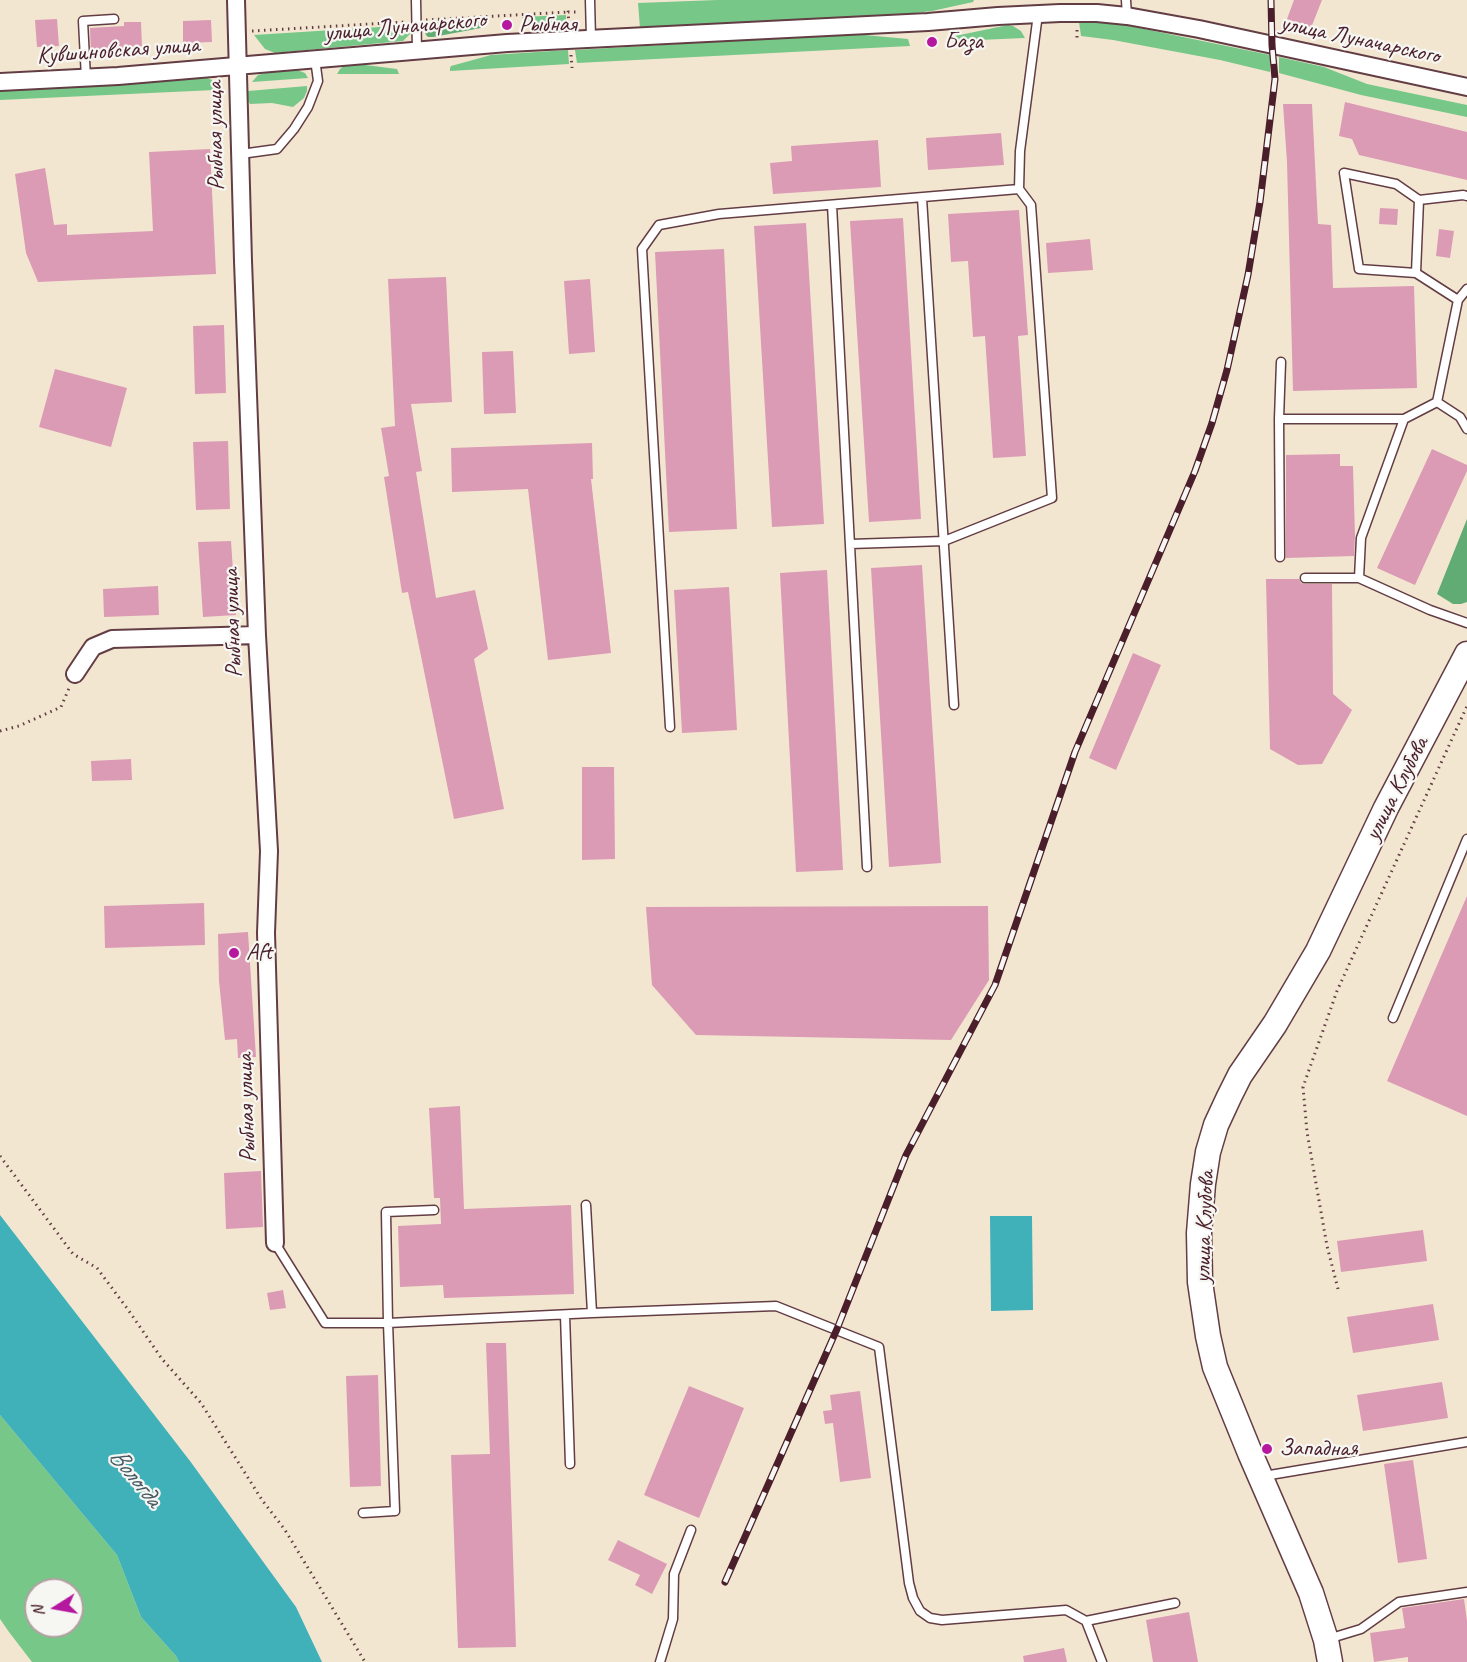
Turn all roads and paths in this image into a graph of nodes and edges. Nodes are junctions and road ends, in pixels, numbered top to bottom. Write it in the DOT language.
graph roads {
  1 [pos="236,0"];
  2 [pos="416,0"];
  3 [pos="590,0"];
  4 [pos="1126,8"];
  5 [pos="590,11"];
  6 [pos="568,12"];
  7 [pos="1038,14"];
  8 [pos="114,19"];
  9 [pos="416,21"];
  10 [pos="1076,22"];
  11 [pos="237,31"];
  12 [pos="570,32"];
  13 [pos="591,39"];
  14 [pos="1077,40"];
  15 [pos="417,50"];
  16 [pos="571,50"];
  17 [pos="315,59"];
  18 [pos="239,66"];
  19 [pos="572,68"];
  20 [pos="86,78"];
  21 [pos="0,82"];
  22 [pos="1467,87"];
  23 [pos="241,154"];
  24 [pos="1019,189"];
  25 [pos="1467,196"];
  26 [pos="922,198"];
  27 [pos="1419,200"];
  28 [pos="832,205"];
  29 [pos="1416,273"];
  30 [pos="1467,289"];
  31 [pos="1458,300"];
  32 [pos="1281,362"];
  33 [pos="1437,402"];
  34 [pos="1280,419"];
  35 [pos="1404,419"];
  36 [pos="1467,429"];
  37 [pos="944,540"];
  38 [pos="850,544"];
  39 [pos="1280,557"];
  40 [pos="1305,578"];
  41 [pos="1359,578"];
  42 [pos="1467,623"];
  43 [pos="257,635"];
  44 [pos="1467,654"];
  45 [pos="75,674"];
  46 [pos="954,705"];
  47 [pos="1467,706"];
  48 [pos="670,727"];
  49 [pos="0,731"];
  50 [pos="1467,839"];
  51 [pos="867,867"];
  52 [pos="1393,1018"];
  53 [pos="0,1156"];
  54 [pos="586,1205"];
  55 [pos="434,1210"];
  56 [pos="275,1243"];
  57 [pos="1338,1289"];
  58 [pos="592,1313"];
  59 [pos="565,1315"];
  60 [pos="388,1323"];
  61 [pos="1467,1442"];
  62 [pos="570,1464"];
  63 [pos="1261,1477"];
  64 [pos="363,1513"];
  65 [pos="691,1530"];
  66 [pos="1467,1592"];
  67 [pos="1175,1603"];
  68 [pos="1086,1621"];
  69 [pos="1328,1651"];
  70 [pos="365,1662"];
  71 [pos="660,1662"];
  72 [pos="1102,1662"];
  1 -- 11 [label="street, Рыбная улица"];
  2 -- 9 [label="lane"];
  3 -- 5 [label="lane"];
  4 -- 7 [label="street, улица Луначарского"];
  4 -- 22 [label="street, улица Луначарского"];
  5 -- 6 [label="path"];
  5 -- 13 [label="lane"];
  6 -- 9 [label="path"];
  6 -- 12 [label="path"];
  7 -- 13 [label="street, улица Луначарского"];
  7 -- 24 [label="lane"];
  8 -- 20 [label="lane"];
  9 -- 11 [label="path"];
  9 -- 15 [label="lane"];
  10 -- 14 [label="path"];
  11 -- 18 [label="street, Рыбная улица"];
  13 -- 15 [label="street, улица Луначарского"];
  15 -- 17 [label="street, улица Луначарского"];
  16 -- 19 [label="path"];
  17 -- 18 [label="street, улица Луначарского"];
  17 -- 23 [label="lane"];
  18 -- 20 [label="street, Кувшиновская улица"];
  18 -- 23 [label="street, Рыбная улица"];
  20 -- 21 [label="street, Кувшиновская улица"];
  23 -- 43 [label="street, Рыбная улица"];
  24 -- 26 [label="lane"];
  24 -- 37 [label="lane"];
  25 -- 27 [label="lane"];
  26 -- 28 [label="lane"];
  26 -- 37 [label="lane"];
  27 -- 29 [label="lane"];
  27 -- 29 [label="lane"];
  28 -- 38 [label="lane"];
  28 -- 48 [label="lane"];
  29 -- 31 [label="lane"];
  30 -- 31 [label="lane"];
  31 -- 33 [label="lane"];
  32 -- 34 [label="lane"];
  33 -- 35 [label="lane"];
  33 -- 36 [label="lane"];
  34 -- 35 [label="lane"];
  34 -- 39 [label="lane"];
  35 -- 41 [label="lane"];
  37 -- 38 [label="lane"];
  37 -- 46 [label="lane"];
  38 -- 51 [label="lane"];
  40 -- 41 [label="lane"];
  41 -- 42 [label="lane"];
  43 -- 45 [label="street"];
  43 -- 56 [label="street, Рыбная улица"];
  44 -- 63 [label="main road, улица Клубова"];
  45 -- 49 [label="path"];
  47 -- 57 [label="path"];
  50 -- 52 [label="lane"];
  53 -- 70 [label="path"];
  54 -- 58 [label="lane"];
  55 -- 60 [label="lane"];
  56 -- 60 [label="lane"];
  58 -- 59 [label="lane"];
  58 -- 68 [label="lane"];
  59 -- 60 [label="lane"];
  59 -- 62 [label="lane"];
  60 -- 64 [label="lane"];
  61 -- 63 [label="lane"];
  63 -- 69 [label="main road, улица Клубова"];
  65 -- 71 [label="lane"];
  66 -- 69 [label="lane"];
  67 -- 68 [label="lane"];
  68 -- 72 [label="lane"];
}
